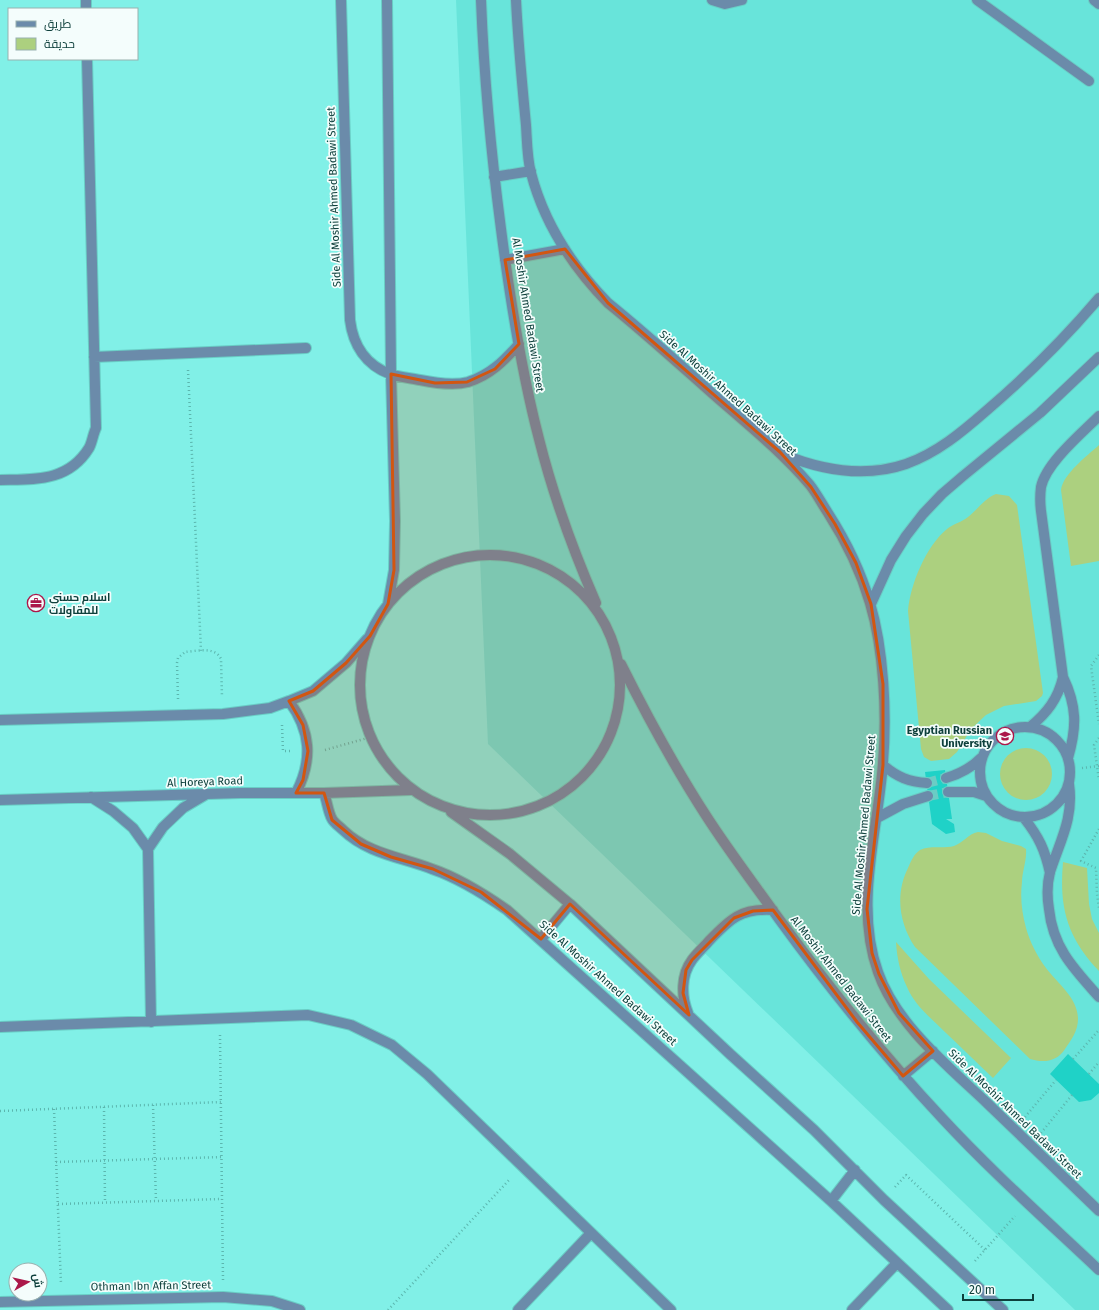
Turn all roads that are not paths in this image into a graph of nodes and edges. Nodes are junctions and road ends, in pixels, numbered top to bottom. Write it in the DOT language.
graph roads {
  1 [pos="341,0"];
  2 [pos="387,0"];
  3 [pos="481,0"];
  4 [pos="516,0"];
  5 [pos="712,0"];
  6 [pos="742,0"];
  7 [pos="977,0"];
  8 [pos="1094,0"];
  9 [pos="1099,4"];
  10 [pos="87,60"];
  11 [pos="1089,81"];
  12 [pos="531,172"];
  13 [pos="494,177"];
  14 [pos="565,249"];
  15 [pos="505,260"];
  16 [pos="1099,298"];
  17 [pos="519,344"];
  18 [pos="306,348"];
  19 [pos="94,357"];
  20 [pos="1099,357"];
  21 [pos="391,374"];
  22 [pos="1099,416"];
  23 [pos="780,452"];
  24 [pos="0,480"];
  25 [pos="388,604"];
  26 [pos="871,604"];
  27 [pos="605,623"];
  28 [pos="370,636"];
  29 [pos="618,660"];
  30 [pos="1063,677"];
  31 [pos="290,702"];
  32 [pos="0,720"];
  33 [pos="1030,727"];
  34 [pos="981,758"];
  35 [pos="1068,758"];
  36 [pos="883,765"];
  37 [pos="946,778"];
  38 [pos="927,782"];
  39 [pos="1069,782"];
  40 [pos="411,790"];
  41 [pos="948,792"];
  42 [pos="296,793"];
  43 [pos="324,793"];
  44 [pos="206,794"];
  45 [pos="928,796"];
  46 [pos="986,796"];
  47 [pos="91,797"];
  48 [pos="0,800"];
  49 [pos="446,808"];
  50 [pos="878,818"];
  51 [pos="1024,818"];
  52 [pos="148,849"];
  53 [pos="1050,873"];
  54 [pos="570,904"];
  55 [pos="773,910"];
  56 [pos="541,939"];
  57 [pos="1099,997"];
  58 [pos="689,1015"];
  59 [pos="151,1022"];
  60 [pos="0,1027"];
  61 [pos="933,1051"];
  62 [pos="903,1076"];
  63 [pos="855,1170"];
  64 [pos="831,1201"];
  65 [pos="1099,1211"];
  66 [pos="591,1233"];
  67 [pos="897,1263"];
  68 [pos="1099,1270"];
  69 [pos="0,1302"];
  70 [pos="1001,1309"];
  71 [pos="300,1310"];
  72 [pos="518,1310"];
  73 [pos="671,1310"];
  74 [pos="852,1310"];
  75 [pos="948,1310"];
  1 -- 21 [label="street, Side Al Moshir Ahmed Badawi Street"];
  2 -- 21 [label="street"];
  3 -- 13 [label="street, Al Moshir Ahmed Badawi Street"];
  4 -- 12 [label="street, Side Al Moshir Ahmed Badawi Street"];
  5 -- 6 [label="street"];
  7 -- 11 [label="street"];
  8 -- 9 [label="street"];
  10 -- 19 [label="street"];
  12 -- 13 [label="street"];
  12 -- 14 [label="street, Side Al Moshir Ahmed Badawi Street"];
  13 -- 15 [label="street, Al Moshir Ahmed Badawi Street"];
  14 -- 15 [label="street"];
  14 -- 23 [label="street, Side Al Moshir Ahmed Badawi Street"];
  15 -- 17 [label="street, Al Moshir Ahmed Badawi Street"];
  16 -- 23 [label="street"];
  17 -- 21 [label="street, Side Al Moshir Ahmed Badawi Street"];
  17 -- 27 [label="street, Al Moshir Ahmed Badawi Street"];
  18 -- 19 [label="street"];
  19 -- 24 [label="street"];
  20 -- 26 [label="street"];
  21 -- 25 [label="street"];
  22 -- 30 [label="street"];
  23 -- 26 [label="street, Side Al Moshir Ahmed Badawi Street"];
  25 -- 27 [label="street"];
  25 -- 28 [label="street"];
  26 -- 36 [label="street, Side Al Moshir Ahmed Badawi Street"];
  27 -- 29 [label="street"];
  28 -- 31 [label="street"];
  28 -- 40 [label="street"];
  29 -- 49 [label="street"];
  29 -- 55 [label="street, Al Moshir Ahmed Badawi Street"];
  30 -- 33 [label="street"];
  30 -- 35 [label="street"];
  31 -- 32 [label="street"];
  31 -- 42 [label="street"];
  33 -- 34 [label="street"];
  33 -- 35 [label="street"];
  34 -- 37 [label="street"];
  34 -- 46 [label="street"];
  35 -- 39 [label="street"];
  36 -- 38 [label="street"];
  36 -- 50 [label="street, Side Al Moshir Ahmed Badawi Street"];
  39 -- 51 [label="street"];
  39 -- 53 [label="street"];
  40 -- 43 [label="street, Al Horeya Road"];
  40 -- 49 [label="street"];
  41 -- 46 [label="street"];
  42 -- 43 [label="street, Al Horeya Road"];
  42 -- 44 [label="street, Al Horeya Road"];
  43 -- 56 [label="street, Side Al Moshir Ahmed Badawi Street"];
  44 -- 47 [label="street, Al Horeya Road"];
  44 -- 52 [label="street"];
  45 -- 50 [label="street"];
  46 -- 51 [label="street"];
  47 -- 48 [label="street, Al Horeya Road"];
  47 -- 52 [label="street"];
  49 -- 54 [label="street"];
  50 -- 61 [label="street, Side Al Moshir Ahmed Badawi Street"];
  51 -- 53 [label="street"];
  52 -- 59 [label="street"];
  53 -- 57 [label="street"];
  54 -- 56 [label="street"];
  54 -- 58 [label="street"];
  55 -- 58 [label="street"];
  55 -- 62 [label="street, Al Moshir Ahmed Badawi Street"];
  56 -- 64 [label="street, Side Al Moshir Ahmed Badawi Street"];
  58 -- 63 [label="street"];
  59 -- 60 [label="street"];
  59 -- 66 [label="street"];
  61 -- 62 [label="street"];
  61 -- 65 [label="street, Side Al Moshir Ahmed Badawi Street"];
  62 -- 68 [label="street, Al Moshir Ahmed Badawi Street"];
  63 -- 64 [label="street"];
  63 -- 70 [label="street"];
  64 -- 67 [label="street, Side Al Moshir Ahmed Badawi Street"];
  66 -- 72 [label="street"];
  66 -- 73 [label="street"];
  67 -- 74 [label="street"];
  67 -- 75 [label="street, Side Al Moshir Ahmed Badawi Street"];
  69 -- 71 [label="street, Othman Ibn Affan Street"];
}
